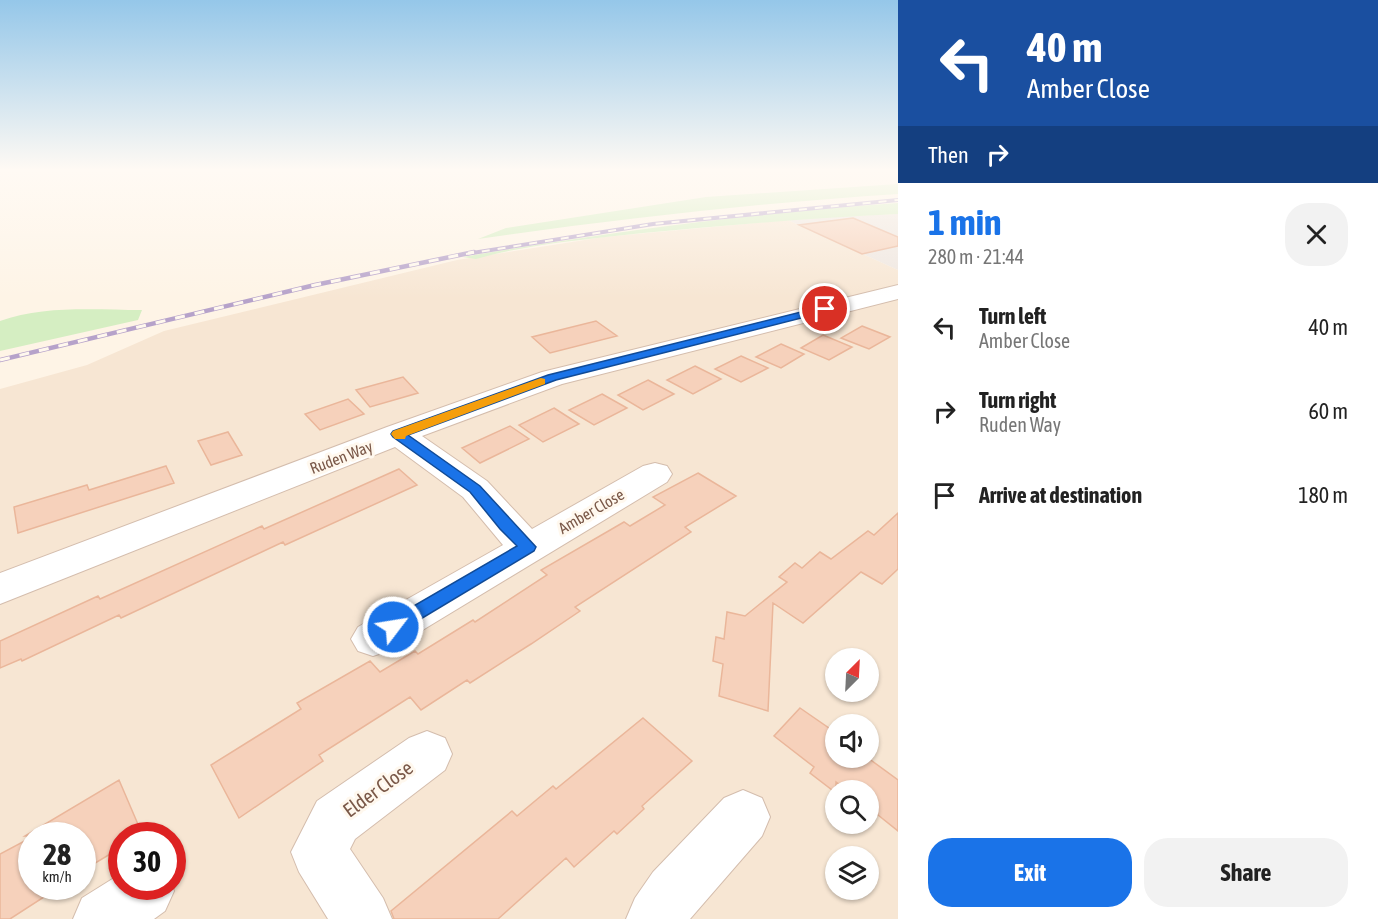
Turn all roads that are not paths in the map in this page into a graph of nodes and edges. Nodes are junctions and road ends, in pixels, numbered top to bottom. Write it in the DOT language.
graph roads {
  1 [pos="898,292"];
  2 [pos="398,434"];
  3 [pos="655,474"];
  4 [pos="528,547"];
  5 [pos="0,589"];
  6 [pos="373,639"];
  7 [pos="427,754"];
  8 [pos="743,817"];
  9 [pos="362,919"];
  10 [pos="656,919"];
  1 -- 2 [label="street, Ruden Way"];
  2 -- 4 [label="street"];
  2 -- 5 [label="street, Ruden Way"];
  3 -- 4 [label="street, Amber Close"];
  4 -- 6 [label="street, Amber Close"];
  7 -- 9 [label="street, Elder Close"];
  8 -- 10 [label="street"];
}
